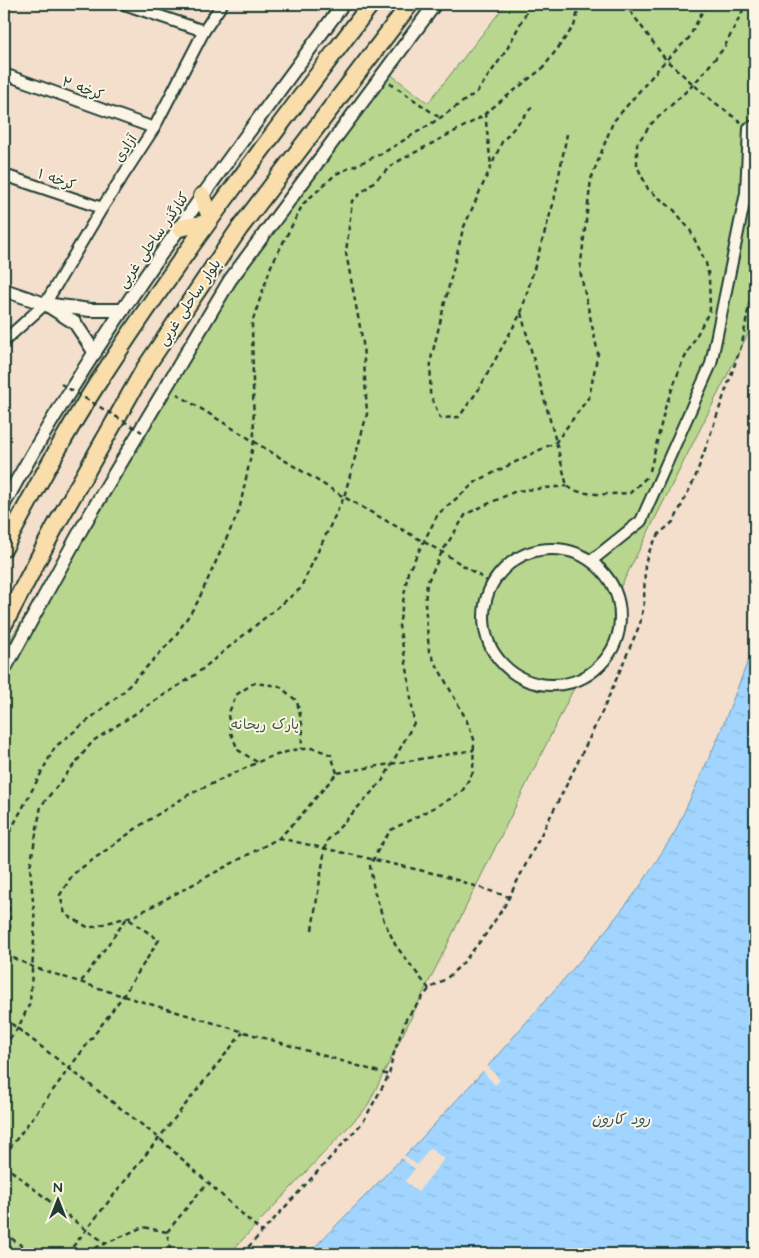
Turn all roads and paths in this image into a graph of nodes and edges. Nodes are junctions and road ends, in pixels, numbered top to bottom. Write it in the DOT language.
graph roads {
  1 [pos="124,4"];
  2 [pos="222,4"];
  3 [pos="343,4"];
  4 [pos="370,4"];
  5 [pos="410,4"];
  6 [pos="435,4"];
  7 [pos="533,4"];
  8 [pos="580,4"];
  9 [pos="625,4"];
  10 [pos="706,4"];
  11 [pos="746,4"];
  12 [pos="204,31"];
  13 [pos="666,60"];
  14 [pos="4,74"];
  15 [pos="381,76"];
  16 [pos="532,107"];
  17 [pos="486,113"];
  18 [pos="440,118"];
  19 [pos="752,127"];
  20 [pos="154,128"];
  21 [pos="568,134"];
  22 [pos="491,168"];
  23 [pos="4,175"];
  24 [pos="202,196"];
  25 [pos="102,208"];
  26 [pos="208,220"];
  27 [pos="180,228"];
  28 [pos="755,272"];
  29 [pos="4,290"];
  30 [pos="45,304"];
  31 [pos="123,310"];
  32 [pos="521,313"];
  33 [pos="4,341"];
  34 [pos="95,353"];
  35 [pos="61,384"];
  36 [pos="166,387"];
  37 [pos="142,432"];
  38 [pos="254,441"];
  39 [pos="556,442"];
  40 [pos="567,486"];
  41 [pos="344,497"];
  42 [pos="4,504"];
  43 [pos="424,542"];
  44 [pos="4,548"];
  45 [pos="442,552"];
  46 [pos="591,561"];
  47 [pos="492,584"];
  48 [pos="4,624"];
  49 [pos="4,670"];
  50 [pos="301,749"];
  51 [pos="474,750"];
  52 [pos="258,763"];
  53 [pos="391,764"];
  54 [pos="337,773"];
  55 [pos="279,838"];
  56 [pos="325,849"];
  57 [pos="373,859"];
  58 [pos="509,897"];
  59 [pos="127,918"];
  60 [pos="312,930"];
  61 [pos="4,955"];
  62 [pos="34,967"];
  63 [pos="82,982"];
  64 [pos="430,989"];
  65 [pos="123,996"];
  66 [pos="4,1018"];
  67 [pos="18,1028"];
  68 [pos="243,1032"];
  69 [pos="4,1046"];
  70 [pos="69,1068"];
  71 [pos="389,1076"];
  72 [pos="159,1138"];
  73 [pos="4,1156"];
  74 [pos="4,1165"];
  75 [pos="208,1182"];
  76 [pos="86,1230"];
  77 [pos="167,1232"];
  78 [pos="262,1232"];
  79 [pos="4,1234"];
  80 [pos="106,1243"];
  81 [pos="33,1254"];
  82 [pos="67,1254"];
  83 [pos="88,1254"];
  84 [pos="171,1254"];
  85 [pos="242,1254"];
  1 -- 12 [label="street"];
  2 -- 12 [label="street, آزادی"];
  3 -- 24 [label="street, کنارگذر ساحلی غربی"];
  4 -- 26 [label="main road"];
  5 -- 48 [label="main road, بلوار ساحلی غربی"];
  6 -- 15 [label="street"];
  7 -- 18 [label="path"];
  8 -- 17 [label="path"];
  9 -- 13 [label="path"];
  10 -- 13 [label="path"];
  11 -- 40 [label="path"];
  12 -- 20 [label="street, آزادی"];
  13 -- 19 [label="path"];
  13 -- 39 [label="path"];
  14 -- 20 [label="street, کرخه ۲"];
  15 -- 18 [label="path"];
  15 -- 36 [label="street"];
  16 -- 22 [label="path"];
  17 -- 22 [label="path"];
  17 -- 41 [label="path"];
  18 -- 38 [label="path"];
  19 -- 46 [label="street"];
  20 -- 25 [label="street, آزادی"];
  21 -- 32 [label="path"];
  22 -- 32 [label="path"];
  23 -- 25 [label="street, کرخه ۱"];
  24 -- 26 [label="main road"];
  24 -- 27 [label="street, کنارگذر ساحلی غربی"];
  25 -- 30 [label="street, آزادی"];
  26 -- 27 [label="main road"];
  26 -- 44 [label="main road"];
  27 -- 31 [label="street, کنارگذر ساحلی غربی"];
  28 -- 58 [label="path"];
  29 -- 30 [label="street"];
  30 -- 31 [label="street"];
  30 -- 33 [label="street, آزادی"];
  30 -- 34 [label="street"];
  31 -- 34 [label="street, کنارگذر ساحلی غربی"];
  32 -- 39 [label="path"];
  34 -- 42 [label="street, کنارگذر ساحلی غربی"];
  35 -- 37 [label="path, bridge"];
  36 -- 38 [label="path"];
  36 -- 49 [label="street"];
  38 -- 41 [label="path"];
  38 -- 61 [label="path"];
  39 -- 40 [label="path"];
  39 -- 43 [label="path"];
  40 -- 45 [label="path"];
  41 -- 43 [label="path"];
  41 -- 62 [label="path"];
  43 -- 45 [label="path"];
  43 -- 53 [label="path"];
  45 -- 47 [label="path"];
  45 -- 51 [label="path"];
  46 -- 47 [label="street"];
  46 -- 47 [label="street"];
  50 -- 52 [label="path"];
  50 -- 52 [label="path"];
  50 -- 54 [label="path"];
  51 -- 53 [label="path"];
  51 -- 57 [label="path"];
  52 -- 59 [label="path"];
  53 -- 54 [label="path"];
  53 -- 56 [label="path"];
  54 -- 55 [label="path"];
  55 -- 56 [label="path"];
  55 -- 59 [label="path"];
  56 -- 57 [label="path"];
  56 -- 60 [label="path"];
  57 -- 58 [label="path"];
  57 -- 64 [label="path"];
  58 -- 64 [label="path"];
  59 -- 63 [label="path"];
  59 -- 65 [label="path"];
  61 -- 62 [label="path"];
  62 -- 63 [label="path"];
  62 -- 67 [label="path"];
  63 -- 65 [label="path"];
  64 -- 71 [label="path"];
  65 -- 68 [label="path"];
  65 -- 70 [label="path"];
  66 -- 67 [label="path"];
  67 -- 69 [label="path"];
  67 -- 70 [label="path"];
  68 -- 71 [label="path"];
  68 -- 72 [label="path"];
  70 -- 72 [label="path"];
  70 -- 73 [label="path"];
  71 -- 78 [label="path"];
  72 -- 75 [label="path"];
  72 -- 76 [label="path"];
  74 -- 76 [label="path"];
  75 -- 77 [label="path"];
  75 -- 78 [label="path"];
  76 -- 80 [label="path"];
  76 -- 82 [label="path"];
  77 -- 80 [label="path"];
  77 -- 84 [label="path"];
  78 -- 85 [label="path"];
  79 -- 81 [label="path"];
  80 -- 83 [label="path"];
}
